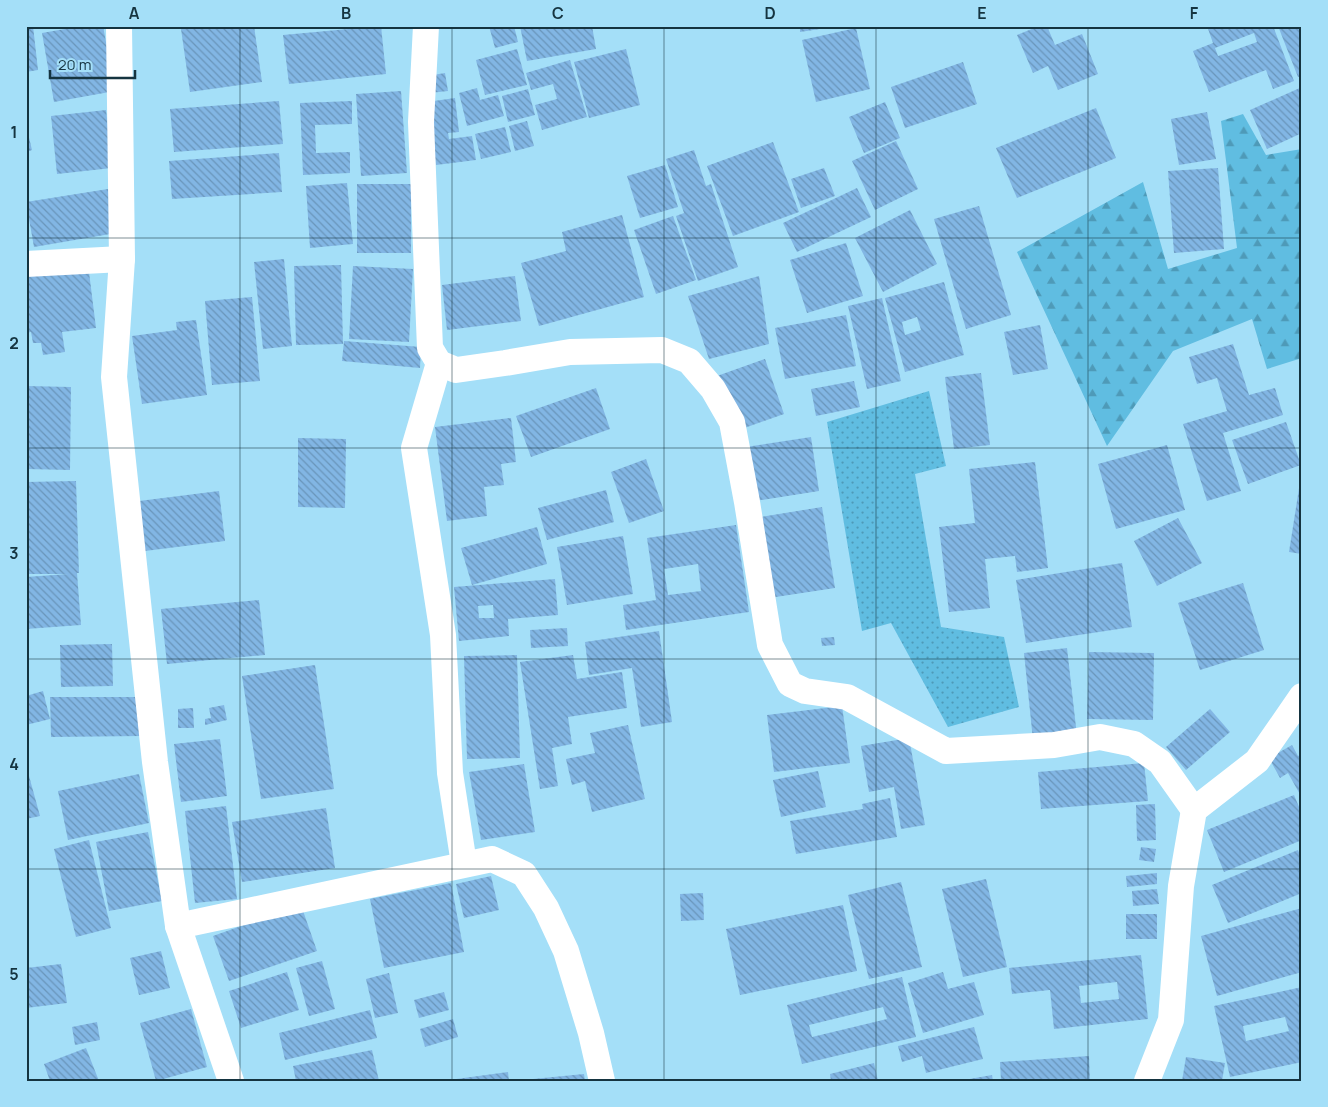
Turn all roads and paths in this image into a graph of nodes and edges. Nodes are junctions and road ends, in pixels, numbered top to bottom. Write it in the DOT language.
graph roads {
  1 [pos="119,26"];
  2 [pos="426,26"];
  3 [pos="122,259"];
  4 [pos="26,264"];
  5 [pos="439,363"];
  6 [pos="1302,696"];
  7 [pos="1294,718"];
  8 [pos="1194,810"];
  9 [pos="464,864"];
  10 [pos="178,926"];
  11 [pos="230,1081"];
  12 [pos="602,1081"];
  13 [pos="1147,1081"];
  1 -- 3 [label="street"];
  2 -- 5 [label="street"];
  3 -- 4 [label="street"];
  3 -- 10 [label="street"];
  5 -- 8 [label="street"];
  5 -- 9 [label="street"];
  6 -- 7 [label="street"];
  7 -- 8 [label="street"];
  8 -- 13 [label="street"];
  9 -- 10 [label="street"];
  9 -- 12 [label="street"];
  10 -- 11 [label="street"];
}
